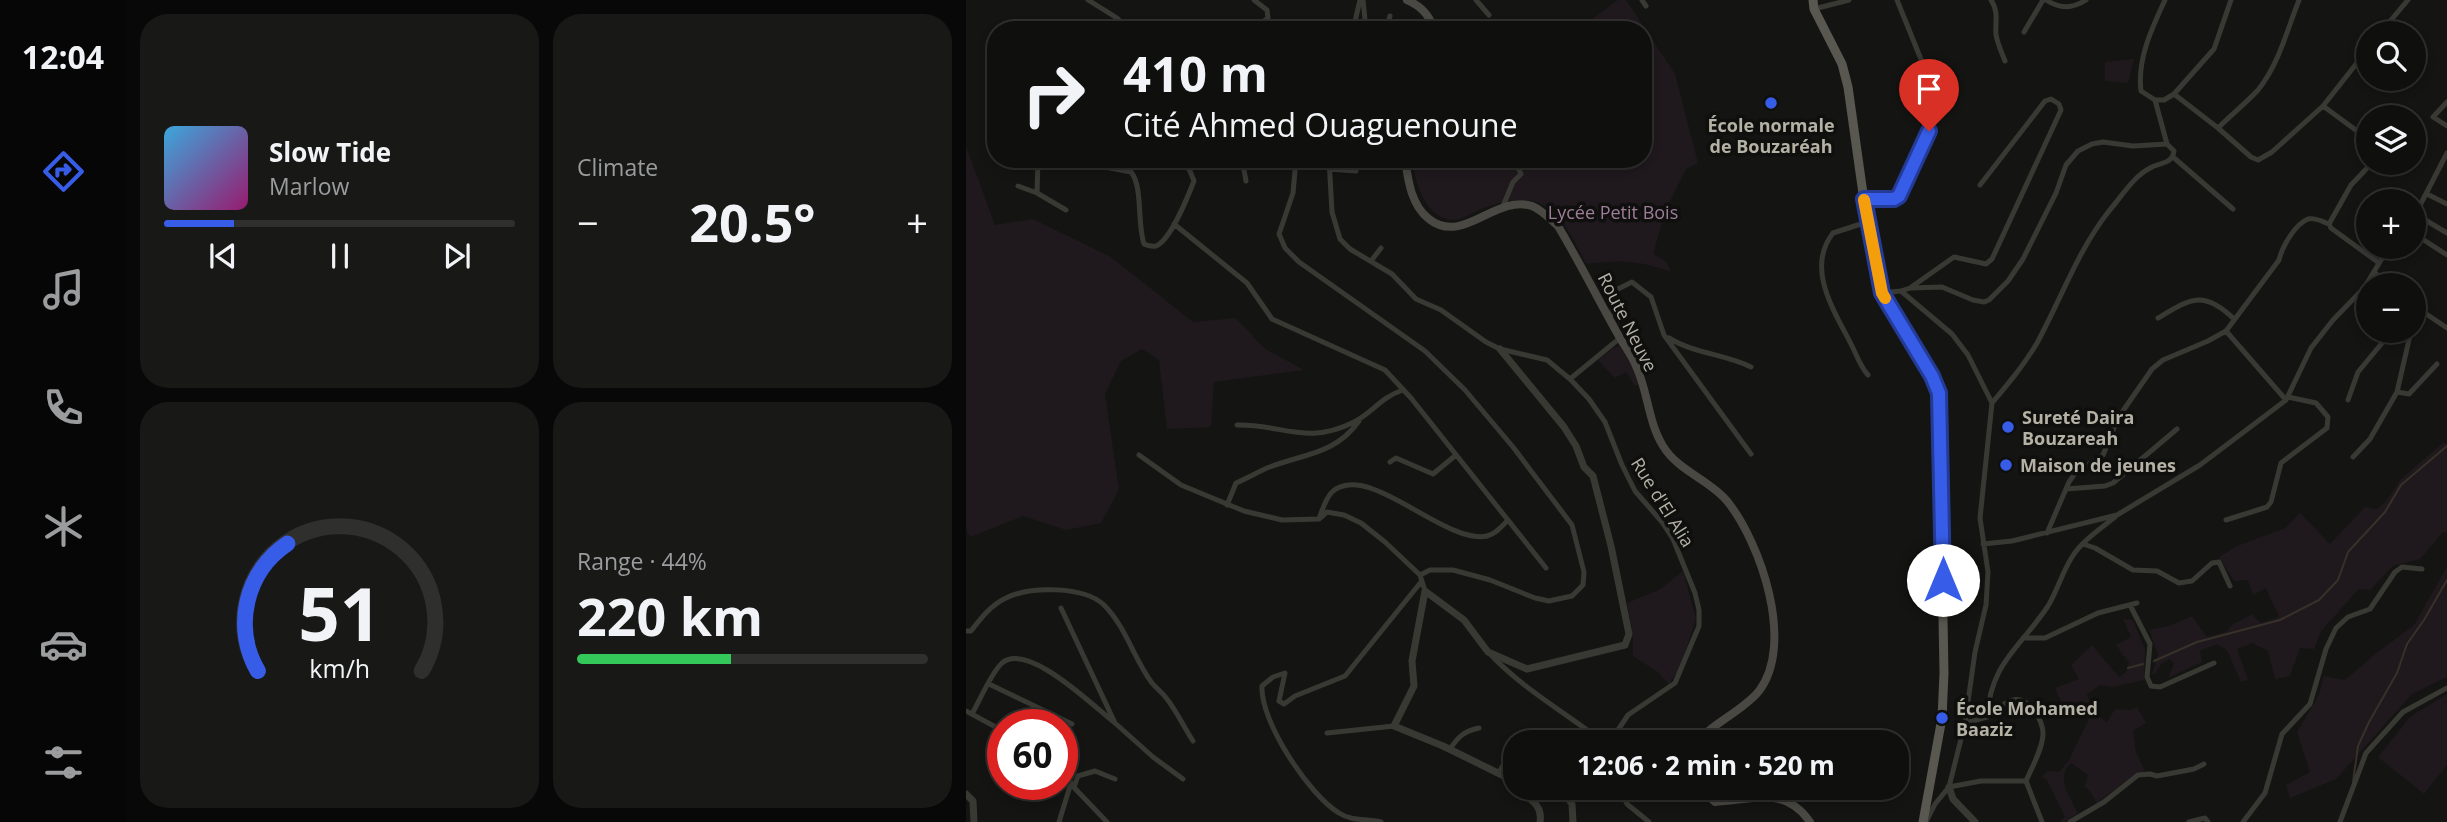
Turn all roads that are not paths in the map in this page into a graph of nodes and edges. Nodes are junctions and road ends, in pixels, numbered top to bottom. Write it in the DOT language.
graph roads {
  1 [pos="1079,0"];
  2 [pos="1254,0"];
  3 [pos="1362,0"];
  4 [pos="1407,0"];
  5 [pos="1476,0"];
  6 [pos="1849,0"];
  7 [pos="1896,0"];
  8 [pos="1991,0"];
  9 [pos="2045,0"];
  10 [pos="2086,0"];
  11 [pos="2165,0"];
  12 [pos="2231,0"];
  13 [pos="2299,0"];
  14 [pos="2407,0"];
  15 [pos="1090,2"];
  16 [pos="1814,4"];
  17 [pos="1489,15"];
  18 [pos="1390,16"];
  19 [pos="1119,21"];
  20 [pos="1264,21"];
  21 [pos="1356,21"];
  22 [pos="1365,21"];
  23 [pos="1389,21"];
  24 [pos="1431,21"];
  25 [pos="2390,21"];
  26 [pos="2024,32"];
  27 [pos="2005,61"];
  28 [pos="2356,64"];
  29 [pos="2174,94"];
  30 [pos="2155,100"];
  31 [pos="2447,102"];
  32 [pos="2323,106"];
  33 [pos="2447,126"];
  34 [pos="2218,128"];
  35 [pos="2356,130"];
  36 [pos="2167,145"];
  37 [pos="2447,153"];
  38 [pos="2173,157"];
  39 [pos="1038,168"];
  40 [pos="1111,168"];
  41 [pos="1188,168"];
  42 [pos="1243,168"];
  43 [pos="1295,168"];
  44 [pos="1407,168"];
  45 [pos="1518,168"];
  46 [pos="2447,168"];
  47 [pos="1122,169"];
  48 [pos="1329,169"];
  49 [pos="1356,171"];
  50 [pos="2435,173"];
  51 [pos="2360,175"];
  52 [pos="1245,181"];
  53 [pos="1980,185"];
  54 [pos="1017,186"];
  55 [pos="1037,193"];
  56 [pos="2427,194"];
  57 [pos="1864,199"];
  58 [pos="2447,204"];
  59 [pos="1503,206"];
  60 [pos="2233,209"];
  61 [pos="1066,210"];
  62 [pos="1867,222"];
  63 [pos="2426,222"];
  64 [pos="1174,223"];
  65 [pos="2329,224"];
  66 [pos="2447,233"];
  67 [pos="2426,241"];
  68 [pos="1381,248"];
  69 [pos="2447,255"];
  70 [pos="2382,259"];
  71 [pos="1371,261"];
  72 [pos="2379,263"];
  73 [pos="2375,273"];
  74 [pos="1910,288"];
  75 [pos="1901,291"];
  76 [pos="1882,293"];
  77 [pos="2356,297"];
  78 [pos="2426,315"];
  79 [pos="1609,318"];
  80 [pos="2158,318"];
  81 [pos="2234,319"];
  82 [pos="2447,328"];
  83 [pos="2227,331"];
  84 [pos="1664,335"];
  85 [pos="1620,338"];
  86 [pos="2382,343"];
  87 [pos="2408,343"];
  88 [pos="1500,349"];
  89 [pos="2437,364"];
  90 [pos="1751,367"];
  91 [pos="1868,375"];
  92 [pos="1570,379"];
  93 [pos="1404,390"];
  94 [pos="2397,392"];
  95 [pos="2287,398"];
  96 [pos="2348,400"];
  97 [pos="1992,403"];
  98 [pos="1361,418"];
  99 [pos="1237,425"];
  100 [pos="2177,429"];
  101 [pos="1751,454"];
  102 [pos="1139,455"];
  103 [pos="1456,455"];
  104 [pos="2353,457"];
  105 [pos="1390,462"];
  106 [pos="2066,489"];
  107 [pos="1227,505"];
  108 [pos="2117,515"];
  109 [pos="1319,519"];
  110 [pos="1508,520"];
  111 [pos="2226,520"];
  112 [pos="2047,533"];
  113 [pos="1983,544"];
  114 [pos="2083,544"];
  115 [pos="1546,568"];
  116 [pos="2422,569"];
  117 [pos="1420,579"];
  118 [pos="2230,586"];
  119 [pos="1425,591"];
  120 [pos="2137,603"];
  121 [pos="2130,605"];
  122 [pos="1061,608"];
  123 [pos="966,631"];
  124 [pos="2023,638"];
  125 [pos="1488,652"];
  126 [pos="2214,663"];
  127 [pos="989,684"];
  128 [pos="2447,688"];
  129 [pos="1038,709"];
  130 [pos="969,713"];
  131 [pos="1987,717"];
  132 [pos="987,723"];
  133 [pos="1115,723"];
  134 [pos="1965,723"];
  135 [pos="1394,726"];
  136 [pos="1479,729"];
  137 [pos="1588,730"];
  138 [pos="1618,730"];
  139 [pos="1712,730"];
  140 [pos="1327,733"];
  141 [pos="1192,741"];
  142 [pos="1450,749"];
  143 [pos="2204,764"];
  144 [pos="1078,776"];
  145 [pos="1503,776"];
  146 [pos="1115,779"];
  147 [pos="1183,779"];
  148 [pos="2026,781"];
  149 [pos="1949,787"];
  150 [pos="1078,791"];
  151 [pos="966,794"];
  152 [pos="1067,800"];
  153 [pos="1532,800"];
  154 [pos="1569,800"];
  155 [pos="1625,800"];
  156 [pos="1712,800"];
  157 [pos="1742,800"];
  158 [pos="1787,800"];
  159 [pos="974,822"];
  160 [pos="1059,822"];
  161 [pos="1107,822"];
  162 [pos="1381,822"];
  163 [pos="1540,822"];
  164 [pos="1573,822"];
  165 [pos="1648,822"];
  166 [pos="1810,822"];
  167 [pos="1924,822"];
  168 [pos="1975,822"];
  169 [pos="2042,822"];
  170 [pos="2070,822"];
  171 [pos="2189,822"];
  172 [pos="2208,822"];
  173 [pos="2243,822"];
  174 [pos="2340,822"];
  1 -- 15 [label="street"];
  2 -- 20 [label="street"];
  3 -- 21 [label="street"];
  3 -- 22 [label="street"];
  4 -- 24 [label="main road"];
  5 -- 17 [label="street"];
  6 -- 16 [label="street"];
  7 -- 57 [label="street"];
  8 -- 27 [label="street"];
  9 -- 10 [label="street"];
  9 -- 26 [label="street"];
  11 -- 30 [label="street"];
  12 -- 29 [label="street"];
  13 -- 34 [label="street"];
  14 -- 25 [label="street"];
  15 -- 19 [label="street"];
  16 -- 57 [label="main road"];
  18 -- 23 [label="street"];
  28 -- 32 [label="street"];
  29 -- 30 [label="street"];
  29 -- 34 [label="street"];
  30 -- 36 [label="street"];
  31 -- 33 [label="street"];
  32 -- 34 [label="street"];
  32 -- 35 [label="street"];
  36 -- 38 [label="street"];
  36 -- 74 [label="street"];
  37 -- 50 [label="street"];
  38 -- 60 [label="street"];
  38 -- 97 [label="street"];
  39 -- 55 [label="street"];
  40 -- 47 [label="street"];
  41 -- 64 [label="street"];
  42 -- 52 [label="street"];
  43 -- 117 [label="street"];
  44 -- 59 [label="main road"];
  45 -- 59 [label="street"];
  46 -- 50 [label="street"];
  47 -- 64 [label="street"];
  48 -- 49 [label="street"];
  48 -- 71 [label="street, Rue d'El Alia"];
  50 -- 56 [label="street"];
  51 -- 65 [label="street"];
  53 -- 74 [label="street"];
  54 -- 55 [label="street"];
  55 -- 61 [label="street"];
  56 -- 58 [label="street"];
  57 -- 62 [label="main road"];
  59 -- 79 [label="main road, Route Neuve"];
  62 -- 76 [label="main road"];
  62 -- 91 [label="street"];
  63 -- 66 [label="street"];
  64 -- 93 [label="street"];
  65 -- 72 [label="street"];
  65 -- 81 [label="street"];
  67 -- 69 [label="street"];
  68 -- 71 [label="street"];
  70 -- 72 [label="street"];
  71 -- 88 [label="street, Rue d'El Alia"];
  72 -- 73 [label="street"];
  74 -- 75 [label="street"];
  75 -- 76 [label="street"];
  75 -- 97 [label="street"];
  76 -- 167 [label="main road"];
  77 -- 95 [label="street"];
  78 -- 82 [label="street"];
  79 -- 84 [label="street"];
  79 -- 85 [label="main road, Route Neuve"];
  80 -- 81 [label="street"];
  81 -- 83 [label="street"];
  83 -- 95 [label="street"];
  83 -- 106 [label="street"];
  84 -- 90 [label="street"];
  84 -- 101 [label="street"];
  85 -- 92 [label="street"];
  85 -- 139 [label="main road, Route Neuve"];
  86 -- 96 [label="street"];
  87 -- 94 [label="street"];
  88 -- 92 [label="street, Rue d'El Alia"];
  88 -- 125 [label="street"];
  89 -- 94 [label="street"];
  92 -- 138 [label="street, Rue d'El Alia"];
  93 -- 98 [label="street"];
  93 -- 103 [label="street"];
  94 -- 104 [label="street"];
  95 -- 108 [label="street"];
  95 -- 111 [label="street"];
  97 -- 113 [label="street"];
  98 -- 99 [label="street"];
  98 -- 107 [label="street"];
  100 -- 106 [label="street"];
  102 -- 107 [label="street"];
  103 -- 105 [label="street"];
  103 -- 110 [label="street"];
  106 -- 112 [label="street"];
  107 -- 109 [label="street"];
  108 -- 112 [label="street"];
  108 -- 114 [label="street"];
  109 -- 110 [label="street"];
  109 -- 117 [label="street"];
  110 -- 115 [label="street"];
  112 -- 113 [label="street"];
  113 -- 134 [label="street"];
  114 -- 118 [label="street"];
  114 -- 124 [label="street"];
  116 -- 173 [label="street"];
  117 -- 119 [label="street"];
  117 -- 162 [label="street"];
  119 -- 125 [label="street"];
  119 -- 135 [label="street"];
  120 -- 121 [label="street"];
  121 -- 124 [label="street"];
  121 -- 126 [label="street"];
  122 -- 133 [label="street"];
  123 -- 141 [label="street"];
  124 -- 131 [label="street"];
  125 -- 137 [label="street"];
  127 -- 129 [label="street"];
  127 -- 130 [label="street"];
  127 -- 133 [label="street"];
  128 -- 174 [label="street"];
  130 -- 132 [label="street"];
  131 -- 134 [label="street"];
  131 -- 148 [label="street"];
  133 -- 147 [label="street"];
  134 -- 149 [label="street"];
  135 -- 140 [label="street"];
  135 -- 142 [label="street"];
  136 -- 142 [label="street"];
  142 -- 145 [label="street"];
  143 -- 170 [label="street"];
  144 -- 146 [label="street"];
  148 -- 149 [label="street"];
  148 -- 169 [label="street"];
  149 -- 167 [label="street"];
  149 -- 168 [label="street"];
  150 -- 161 [label="street"];
  151 -- 159 [label="street"];
  152 -- 160 [label="street"];
  153 -- 163 [label="street"];
  154 -- 164 [label="street"];
  155 -- 165 [label="street"];
  156 -- 157 [label="main road"];
  158 -- 166 [label="main road"];
  171 -- 172 [label="street"];
}
